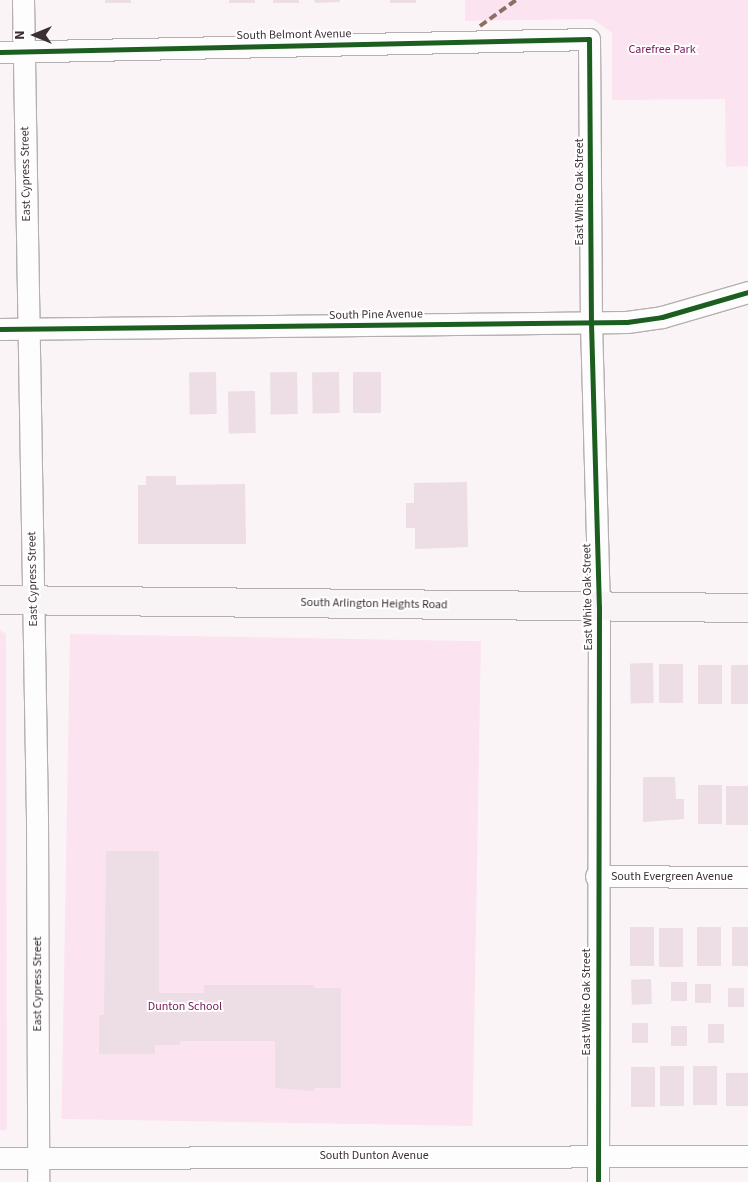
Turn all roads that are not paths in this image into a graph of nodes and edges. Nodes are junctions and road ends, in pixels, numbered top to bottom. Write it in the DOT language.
graph roads {
  1 [pos="23,0"];
  2 [pos="589,39"];
  3 [pos="0,52"];
  4 [pos="24,52"];
  5 [pos="748,292"];
  6 [pos="591,323"];
  7 [pos="0,329"];
  8 [pos="28,329"];
  9 [pos="0,600"];
  10 [pos="33,601"];
  11 [pos="599,607"];
  12 [pos="748,608"];
  13 [pos="596,876"];
  14 [pos="748,877"];
  15 [pos="598,1155"];
  16 [pos="748,1156"];
  17 [pos="0,1158"];
  18 [pos="38,1158"];
  19 [pos="38,1182"];
  20 [pos="598,1182"];
  1 -- 4 [label="street, East Cypress Street"];
  2 -- 4 [label="street, South Belmont Avenue"];
  2 -- 6 [label="street, East White Oak Street"];
  3 -- 4 [label="street, South Belmont Avenue"];
  4 -- 8 [label="street, East Cypress Street"];
  5 -- 6 [label="street, South Pine Avenue"];
  6 -- 8 [label="street, South Pine Avenue"];
  6 -- 11 [label="street, East White Oak Street"];
  7 -- 8 [label="street, South Pine Avenue"];
  8 -- 10 [label="street, East Cypress Street"];
  9 -- 10 [label="main road, South Arlington Heights Road"];
  10 -- 11 [label="main road, South Arlington Heights Road"];
  10 -- 18 [label="street, East Cypress Street"];
  11 -- 12 [label="main road, South Arlington Heights Road"];
  11 -- 13 [label="street, East White Oak Street"];
  13 -- 14 [label="street, South Evergreen Avenue"];
  13 -- 15 [label="street, East White Oak Street"];
  15 -- 16 [label="street, South Dunton Avenue"];
  15 -- 18 [label="street, South Dunton Avenue"];
  15 -- 20 [label="street, East White Oak Street"];
  17 -- 18 [label="street, South Dunton Avenue"];
  18 -- 19 [label="street, East Cypress Street"];
}
